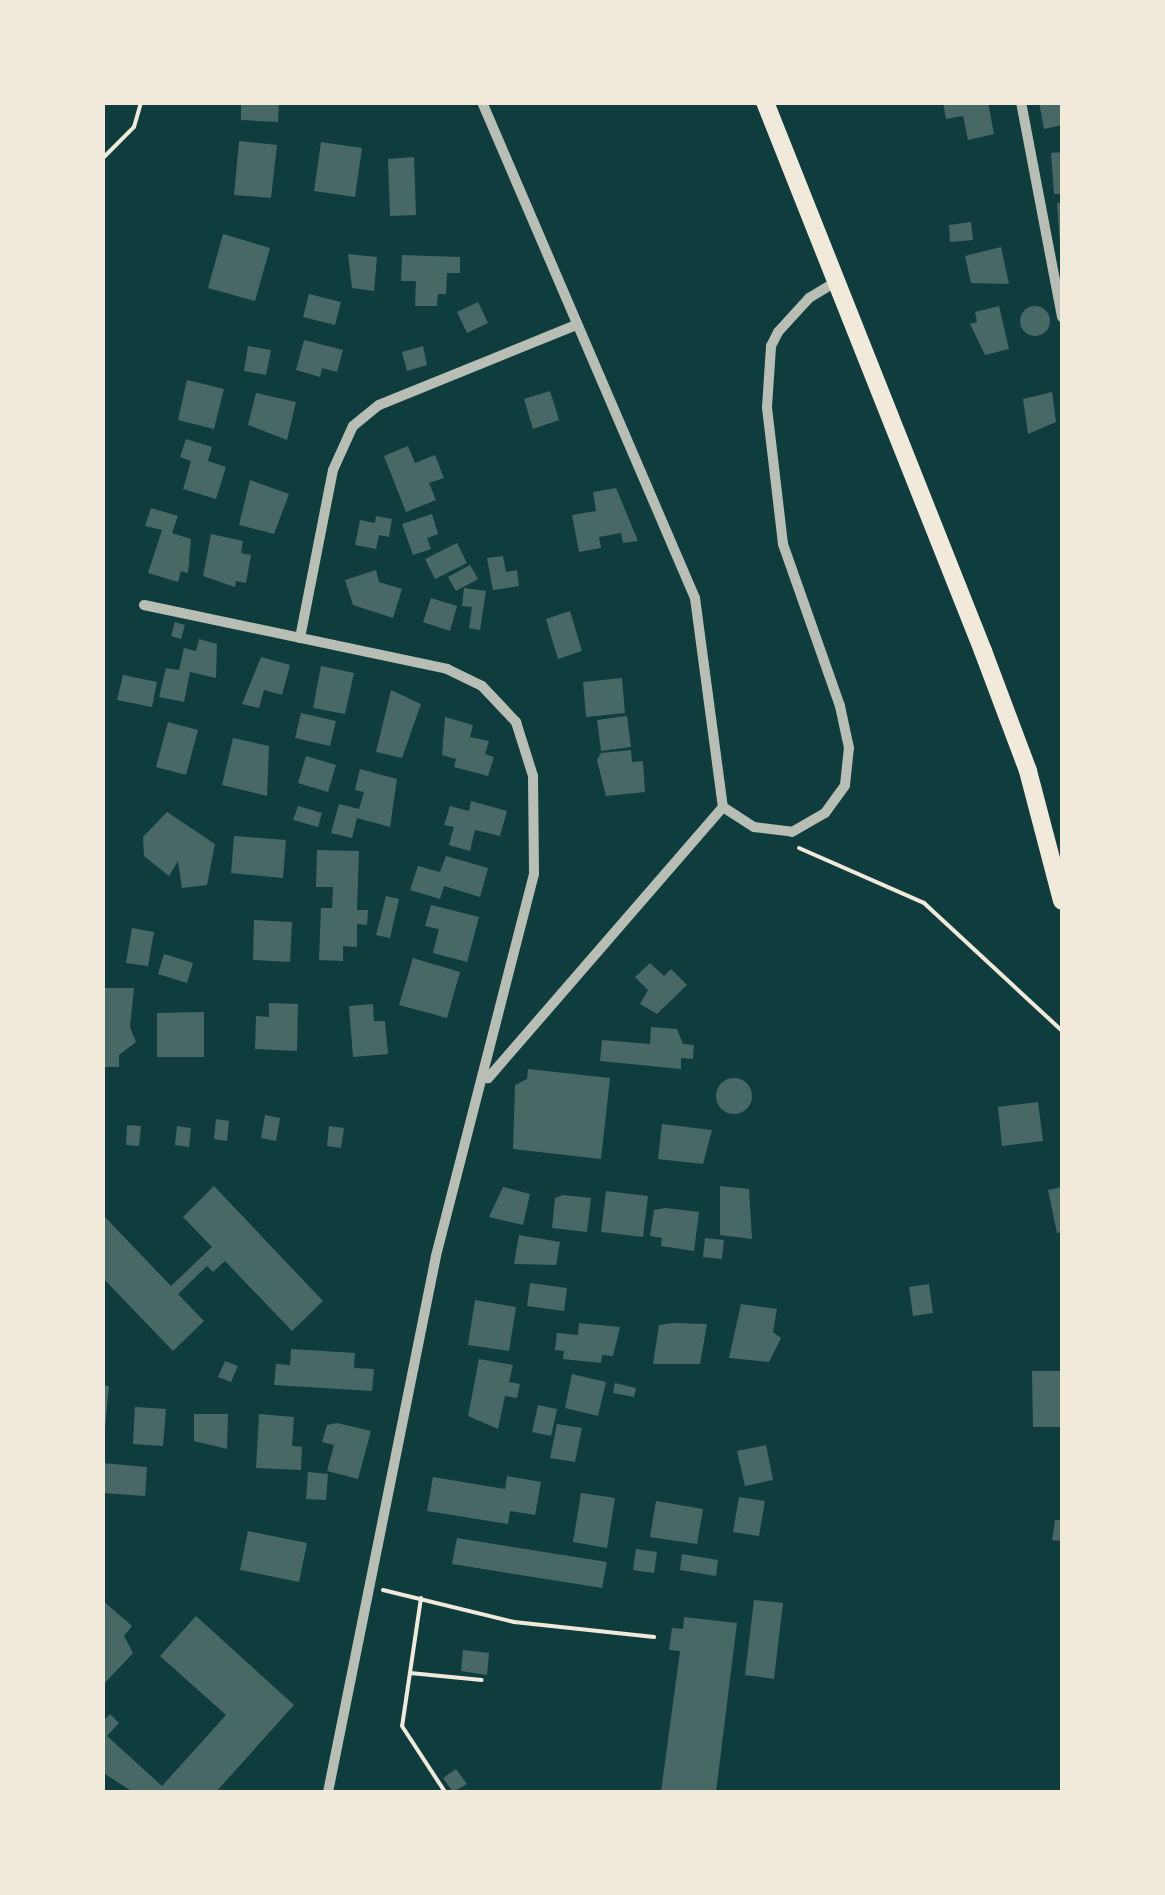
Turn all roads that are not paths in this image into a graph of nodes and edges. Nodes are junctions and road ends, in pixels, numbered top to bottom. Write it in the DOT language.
graph roads {
  1 [pos="482,102"];
  2 [pos="764,102"];
  3 [pos="1021,102"];
  4 [pos="836,282"];
  5 [pos="1062,317"];
  6 [pos="574,326"];
  7 [pos="144,605"];
  8 [pos="300,638"];
  9 [pos="723,807"];
  10 [pos="1062,901"];
  11 [pos="484,1083"];
  12 [pos="328,1792"];
  1 -- 6 [label="street"];
  2 -- 4 [label="main road"];
  3 -- 5 [label="street"];
  4 -- 9 [label="street"];
  4 -- 10 [label="main road"];
  6 -- 8 [label="street"];
  6 -- 9 [label="street"];
  7 -- 8 [label="street"];
  8 -- 11 [label="street"];
  9 -- 11 [label="street"];
  11 -- 12 [label="street"];
}
